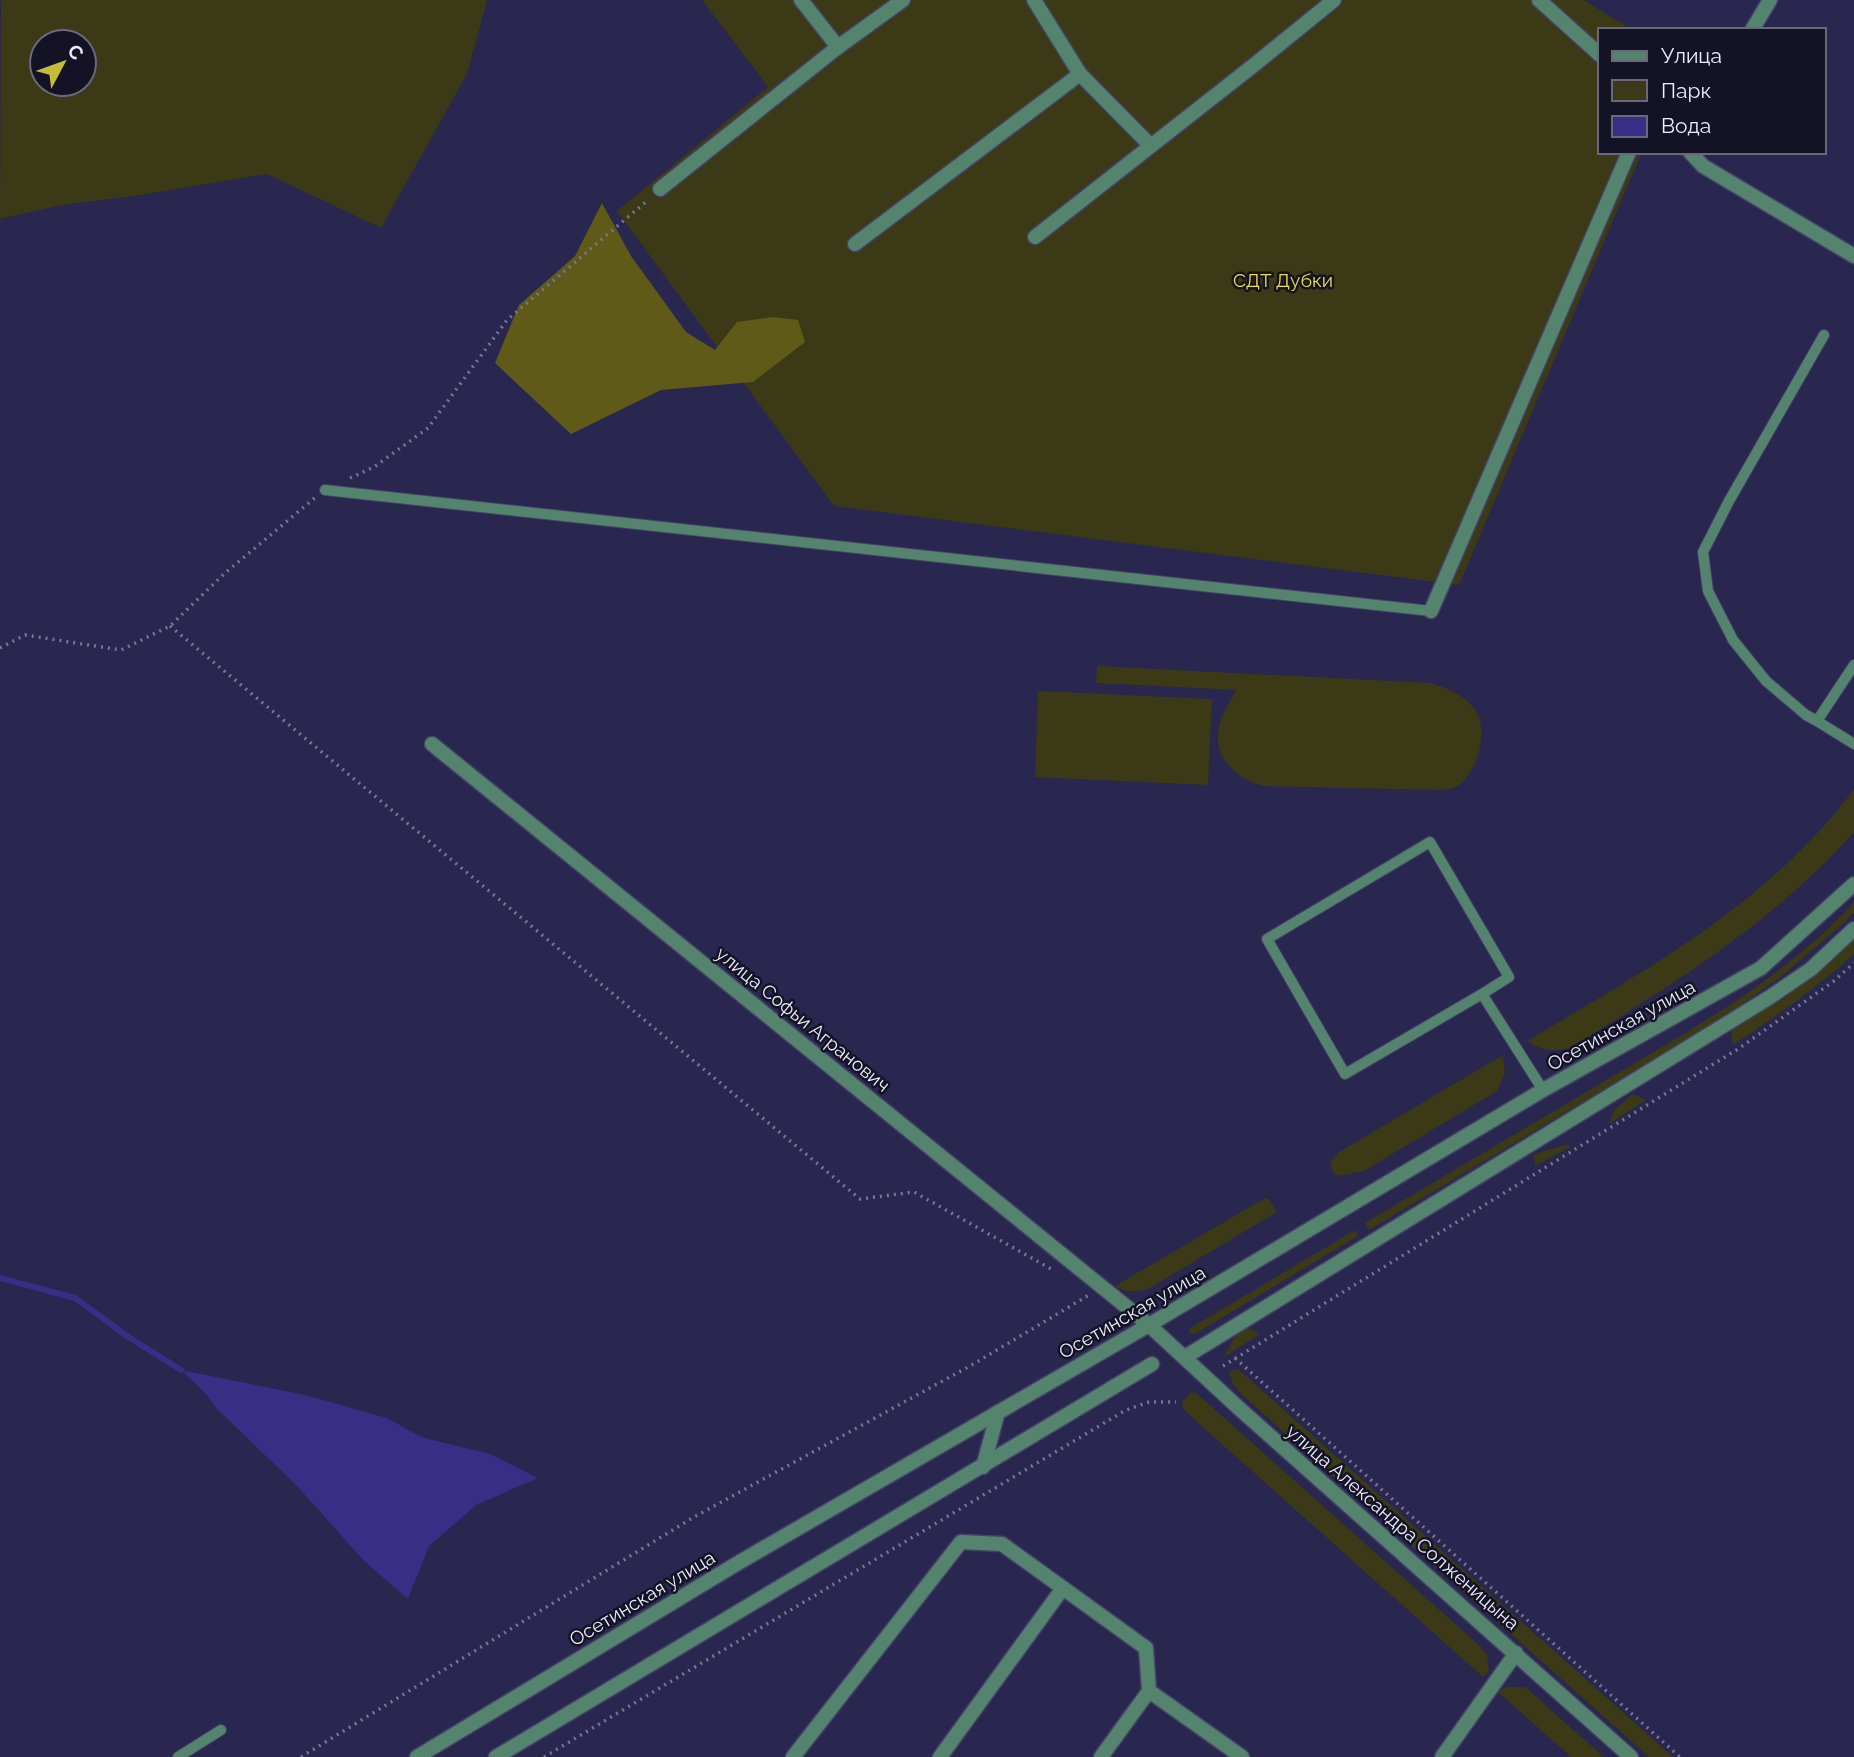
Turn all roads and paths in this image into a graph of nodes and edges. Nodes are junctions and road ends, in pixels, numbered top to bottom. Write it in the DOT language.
graph roads {
  1 [pos="801,0"];
  2 [pos="904,0"];
  3 [pos="1034,0"];
  4 [pos="1334,0"];
  5 [pos="1539,0"];
  6 [pos="1770,0"];
  7 [pos="1753,28"];
  8 [pos="838,47"];
  9 [pos="1598,53"];
  10 [pos="1080,74"];
  11 [pos="1151,146"];
  12 [pos="1628,154"];
  13 [pos="1692,154"];
  14 [pos="660,189"];
  15 [pos="1035,237"];
  16 [pos="855,244"];
  17 [pos="1854,256"];
  18 [pos="1824,335"];
  19 [pos="326,490"];
  20 [pos="1431,611"];
  21 [pos="170,626"];
  22 [pos="0,648"];
  23 [pos="1854,665"];
  24 [pos="1817,721"];
  25 [pos="432,744"];
  26 [pos="1854,744"];
  27 [pos="1854,884"];
  28 [pos="1854,929"];
  29 [pos="1854,963"];
  30 [pos="1482,994"];
  31 [pos="1543,1090"];
  32 [pos="1057,1273"];
  33 [pos="1081,1286"];
  34 [pos="1149,1325"];
  35 [pos="1185,1357"];
  36 [pos="1235,1358"];
  37 [pos="1152,1364"];
  38 [pos="1223,1366"];
  39 [pos="1176,1402"];
  40 [pos="998,1412"];
  41 [pos="983,1467"];
  42 [pos="1063,1588"];
  43 [pos="1516,1653"];
  44 [pos="1149,1691"];
  45 [pos="221,1730"];
  46 [pos="178,1757"];
  47 [pos="302,1757"];
  48 [pos="417,1757"];
  49 [pos="496,1757"];
  50 [pos="544,1757"];
  51 [pos="793,1757"];
  52 [pos="940,1757"];
  53 [pos="1101,1757"];
  54 [pos="1242,1757"];
  55 [pos="1442,1757"];
  56 [pos="1631,1757"];
  57 [pos="1680,1757"];
  1 -- 8 [label="street"];
  2 -- 8 [label="street"];
  3 -- 10 [label="street"];
  4 -- 11 [label="street"];
  5 -- 9 [label="street"];
  6 -- 7 [label="street"];
  8 -- 14 [label="street"];
  10 -- 11 [label="street"];
  10 -- 16 [label="street"];
  11 -- 15 [label="street"];
  12 -- 20 [label="street"];
  13 -- 17 [label="street"];
  14 -- 19 [label="path"];
  18 -- 24 [label="lane"];
  19 -- 20 [label="lane"];
  19 -- 21 [label="path"];
  21 -- 22 [label="path"];
  21 -- 32 [label="path"];
  23 -- 24 [label="lane"];
  24 -- 26 [label="lane"];
  25 -- 34 [label="street, улица Софьи Агранович"];
  27 -- 31 [label="street, Осетинская улица"];
  28 -- 35 [label="street"];
  29 -- 36 [label="path"];
  30 -- 30 [label="lane"];
  30 -- 31 [label="lane"];
  31 -- 34 [label="street, Осетинская улица"];
  33 -- 47 [label="path"];
  34 -- 35 [label="street, улица Александра Солженицына"];
  34 -- 40 [label="street, Осетинская улица"];
  35 -- 43 [label="street, улица Александра Солженицына"];
  36 -- 38 [label="path"];
  36 -- 57 [label="path"];
  37 -- 41 [label="street"];
  39 -- 50 [label="path"];
  40 -- 41 [label="street"];
  40 -- 48 [label="street, Осетинская улица"];
  41 -- 49 [label="street"];
  42 -- 44 [label="street"];
  42 -- 51 [label="street"];
  42 -- 52 [label="street"];
  43 -- 55 [label="street"];
  43 -- 56 [label="street, улица Александра Солженицына"];
  44 -- 53 [label="street"];
  44 -- 54 [label="street"];
  45 -- 46 [label="lane"];
}
